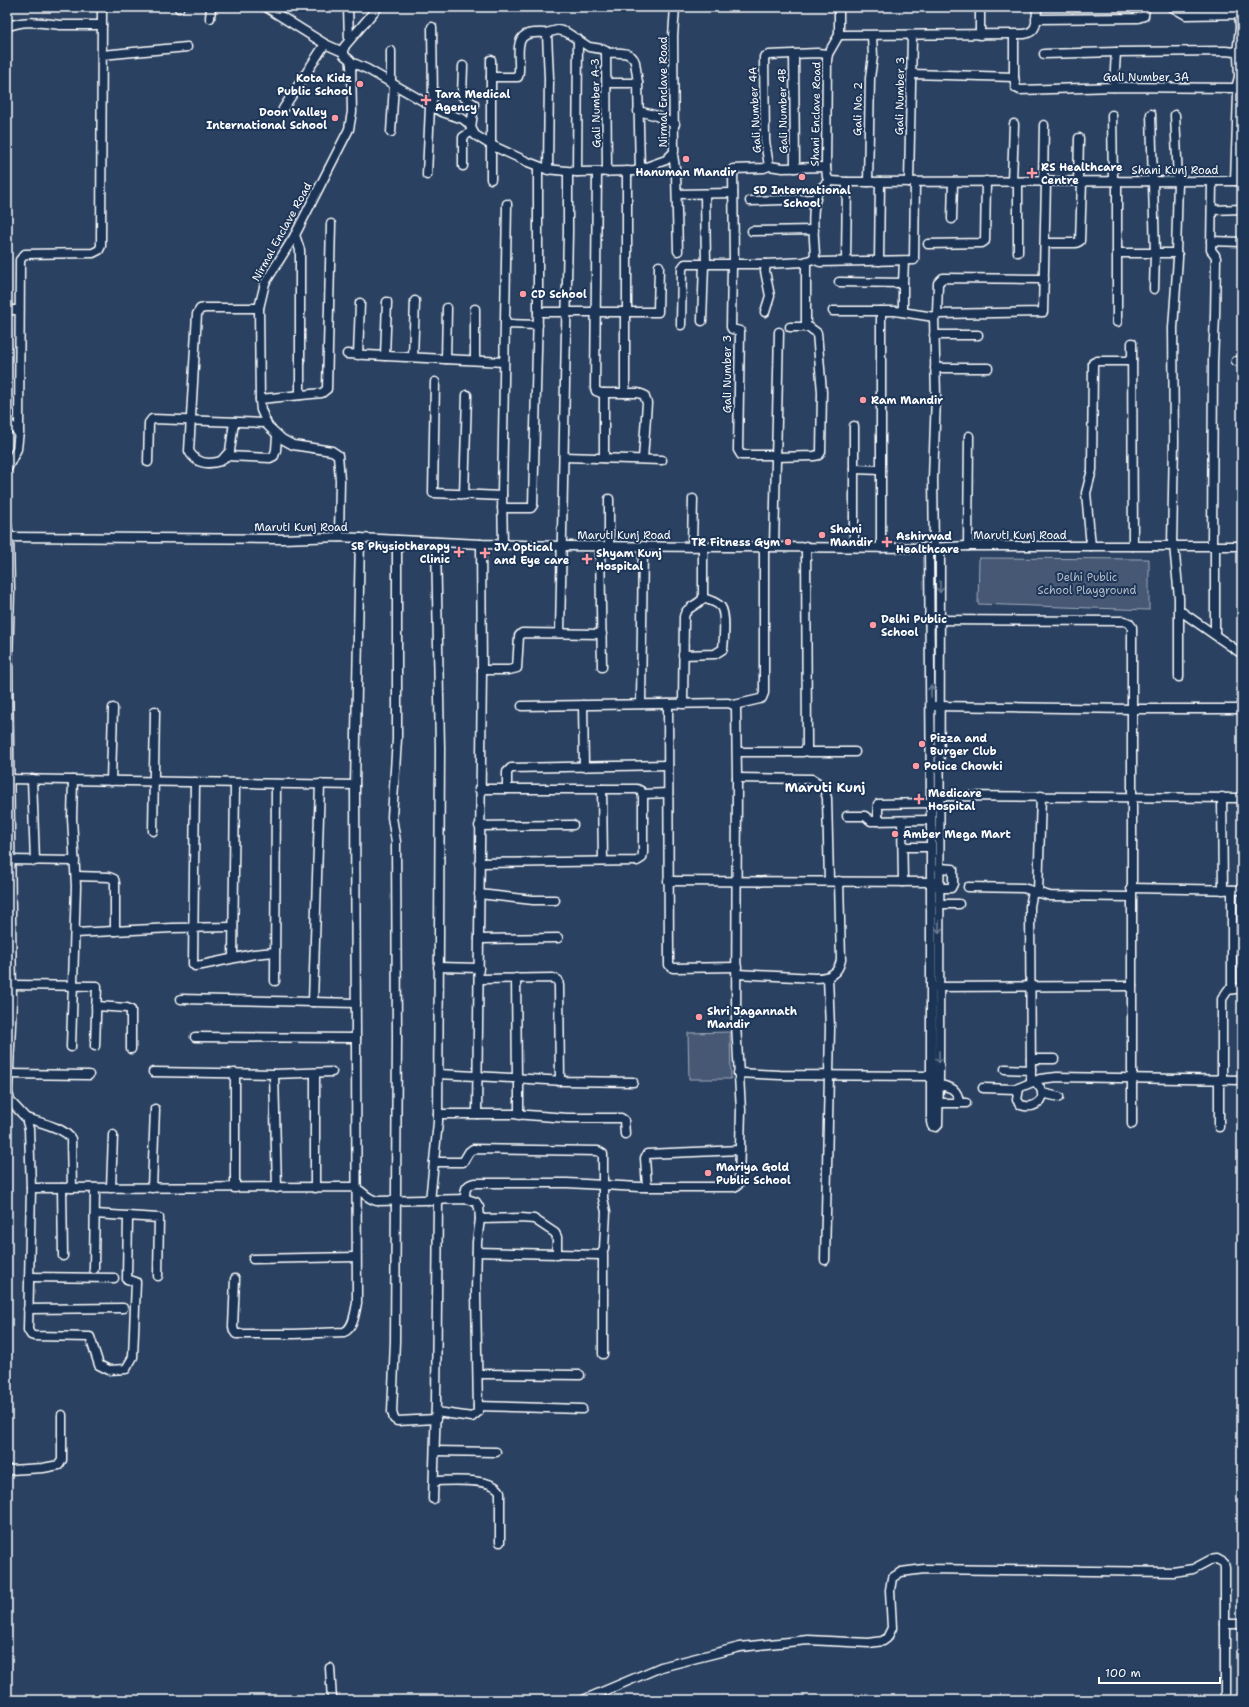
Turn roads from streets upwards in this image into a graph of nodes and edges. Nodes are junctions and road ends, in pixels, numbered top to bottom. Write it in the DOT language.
graph roads {
  1 [pos="102,7"];
  2 [pos="210,7"];
  3 [pos="266,7"];
  4 [pos="348,7"];
  5 [pos="378,7"];
  6 [pos="675,7"];
  7 [pos="839,7"];
  8 [pos="980,7"];
  9 [pos="1037,7"];
  10 [pos="1145,7"];
  11 [pos="1172,7"];
  12 [pos="1240,12"];
  13 [pos="210,18"];
  14 [pos="1036,19"];
  15 [pos="102,25"];
  16 [pos="7,27"];
  17 [pos="432,27"];
  18 [pos="546,33"];
  19 [pos="839,35"];
  20 [pos="912,35"];
  21 [pos="980,35"];
  22 [pos="1014,35"];
  23 [pos="872,36"];
  24 [pos="578,39"];
  25 [pos="349,40"];
  26 [pos="325,44"];
  27 [pos="187,47"];
  28 [pos="391,51"];
  29 [pos="343,52"];
  30 [pos="1116,52"];
  31 [pos="606,53"];
  32 [pos="1237,53"];
  33 [pos="794,54"];
  34 [pos="828,54"];
  35 [pos="1044,54"];
  36 [pos="102,55"];
  37 [pos="491,60"];
  38 [pos="351,62"];
  39 [pos="463,66"];
  40 [pos="912,74"];
  41 [pos="1014,77"];
  42 [pos="491,78"];
  43 [pos="607,83"];
  44 [pos="638,83"];
  45 [pos="392,84"];
  46 [pos="1114,87"];
  47 [pos="1236,88"];
  48 [pos="430,106"];
  49 [pos="283,109"];
  50 [pos="638,111"];
  51 [pos="1151,114"];
  52 [pos="1112,115"];
  53 [pos="1175,115"];
  54 [pos="675,124"];
  55 [pos="1014,124"];
  56 [pos="1044,125"];
  57 [pos="472,130"];
  58 [pos="391,132"];
  59 [pos="1079,138"];
  60 [pos="491,144"];
  61 [pos="673,155"];
  62 [pos="463,166"];
  63 [pos="769,166"];
  64 [pos="538,167"];
  65 [pos="826,167"];
  66 [pos="795,168"];
  67 [pos="548,170"];
  68 [pos="640,170"];
  69 [pos="627,171"];
  70 [pos="568,172"];
  71 [pos="577,172"];
  72 [pos="597,172"];
  73 [pos="607,172"];
  74 [pos="427,174"];
  75 [pos="491,179"];
  76 [pos="830,181"];
  77 [pos="986,181"];
  78 [pos="1115,181"];
  79 [pos="1154,181"];
  80 [pos="1178,181"];
  81 [pos="1238,181"];
  82 [pos="847,182"];
  83 [pos="868,182"];
  84 [pos="880,182"];
  85 [pos="912,182"];
  86 [pos="953,182"];
  87 [pos="1015,182"];
  88 [pos="1044,182"];
  89 [pos="1080,182"];
  90 [pos="1212,182"];
  91 [pos="733,193"];
  92 [pos="677,194"];
  93 [pos="706,194"];
  94 [pos="816,199"];
  95 [pos="750,201"];
  96 [pos="507,204"];
  97 [pos="1242,209"];
  98 [pos="1212,210"];
  99 [pos="952,219"];
  100 [pos="331,224"];
  101 [pos="814,230"];
  102 [pos="752,231"];
  103 [pos="295,235"];
  104 [pos="1211,241"];
  105 [pos="1242,242"];
  106 [pos="1045,243"];
  107 [pos="928,244"];
  108 [pos="678,251"];
  109 [pos="1018,252"];
  110 [pos="1117,253"];
  111 [pos="1155,253"];
  112 [pos="1176,254"];
  113 [pos="809,260"];
  114 [pos="846,261"];
  115 [pos="879,261"];
  116 [pos="904,261"];
  117 [pos="705,264"];
  118 [pos="733,264"];
  119 [pos="766,264"];
  120 [pos="659,266"];
  121 [pos="1044,279"];
  122 [pos="839,282"];
  123 [pos="904,283"];
  124 [pos="1154,289"];
  125 [pos="415,301"];
  126 [pos="387,302"];
  127 [pos="360,303"];
  128 [pos="259,308"];
  129 [pos="447,308"];
  130 [pos="475,309"];
  131 [pos="7,310"];
  132 [pos="19,310"];
  133 [pos="833,311"];
  134 [pos="881,311"];
  135 [pos="538,312"];
  136 [pos="566,312"];
  137 [pos="596,312"];
  138 [pos="626,312"];
  139 [pos="765,312"];
  140 [pos="903,312"];
  141 [pos="936,315"];
  142 [pos="702,321"];
  143 [pos="1117,322"];
  144 [pos="506,324"];
  145 [pos="538,325"];
  146 [pos="681,325"];
  147 [pos="806,326"];
  148 [pos="790,327"];
  149 [pos="779,332"];
  150 [pos="934,335"];
  151 [pos="978,335"];
  152 [pos="1132,343"];
  153 [pos="347,354"];
  154 [pos="358,355"];
  155 [pos="385,356"];
  156 [pos="413,357"];
  157 [pos="446,359"];
  158 [pos="475,360"];
  159 [pos="1132,361"];
  160 [pos="504,362"];
  161 [pos="935,368"];
  162 [pos="988,368"];
  163 [pos="435,382"];
  164 [pos="604,393"];
  165 [pos="625,393"];
  166 [pos="300,395"];
  167 [pos="467,395"];
  168 [pos="260,399"];
  169 [pos="190,420"];
  170 [pos="7,422"];
  171 [pos="234,422"];
  172 [pos="266,423"];
  173 [pos="854,426"];
  174 [pos="19,432"];
  175 [pos="278,436"];
  176 [pos="969,436"];
  177 [pos="226,456"];
  178 [pos="775,456"];
  179 [pos="564,457"];
  180 [pos="604,458"];
  181 [pos="642,459"];
  182 [pos="662,460"];
  183 [pos="148,462"];
  184 [pos="7,467"];
  185 [pos="854,469"];
  186 [pos="881,470"];
  187 [pos="464,495"];
  188 [pos="502,496"];
  189 [pos="609,499"];
  190 [pos="693,499"];
  191 [pos="502,508"];
  192 [pos="7,525"];
  193 [pos="8,537"];
  194 [pos="339,537"];
  195 [pos="360,538"];
  196 [pos="397,540"];
  197 [pos="436,542"];
  198 [pos="481,544"];
  199 [pos="503,544"];
  200 [pos="561,546"];
  201 [pos="605,546"];
  202 [pos="643,546"];
  203 [pos="692,546"];
  204 [pos="702,546"];
  205 [pos="764,546"];
  206 [pos="774,546"];
  207 [pos="806,546"];
  208 [pos="968,546"];
  209 [pos="1091,546"];
  210 [pos="1132,546"];
  211 [pos="1173,546"];
  212 [pos="1213,546"];
  213 [pos="1242,546"];
  214 [pos="854,547"];
  215 [pos="881,548"];
  216 [pos="934,548"];
  217 [pos="703,598"];
  218 [pos="1179,610"];
  219 [pos="8,617"];
  220 [pos="930,620"];
  221 [pos="940,620"];
  222 [pos="560,633"];
  223 [pos="602,634"];
  224 [pos="1215,634"];
  225 [pos="1242,654"];
  226 [pos="683,655"];
  227 [pos="7,664"];
  228 [pos="602,667"];
  229 [pos="482,670"];
  230 [pos="1179,677"];
  231 [pos="641,704"];
  232 [pos="668,704"];
  233 [pos="683,704"];
  234 [pos="583,705"];
  235 [pos="734,705"];
  236 [pos="522,706"];
  237 [pos="931,706"];
  238 [pos="939,706"];
  239 [pos="8,707"];
  240 [pos="113,708"];
  241 [pos="1133,709"];
  242 [pos="1242,709"];
  243 [pos="155,711"];
  244 [pos="804,751"];
  245 [pos="737,752"];
  246 [pos="856,752"];
  247 [pos="668,765"];
  248 [pos="584,767"];
  249 [pos="737,778"];
  250 [pos="9,779"];
  251 [pos="32,779"];
  252 [pos="73,780"];
  253 [pos="111,781"];
  254 [pos="153,781"];
  255 [pos="195,782"];
  256 [pos="235,783"];
  257 [pos="276,784"];
  258 [pos="320,784"];
  259 [pos="355,785"];
  260 [pos="479,789"];
  261 [pos="507,789"];
  262 [pos="602,789"];
  263 [pos="8,790"];
  264 [pos="668,793"];
  265 [pos="643,794"];
  266 [pos="1041,796"];
  267 [pos="1132,797"];
  268 [pos="1222,797"];
  269 [pos="934,798"];
  270 [pos="1242,798"];
  271 [pos="847,816"];
  272 [pos="8,817"];
  273 [pos="902,820"];
  274 [pos="931,820"];
  275 [pos="878,821"];
  276 [pos="572,825"];
  277 [pos="479,826"];
  278 [pos="153,831"];
  279 [pos="903,847"];
  280 [pos="931,847"];
  281 [pos="9,856"];
  282 [pos="35,861"];
  283 [pos="76,861"];
  284 [pos="603,861"];
  285 [pos="479,863"];
  286 [pos="939,868"];
  287 [pos="76,876"];
  288 [pos="736,880"];
  289 [pos="668,881"];
  290 [pos="829,881"];
  291 [pos="839,881"];
  292 [pos="904,882"];
  293 [pos="937,884"];
  294 [pos="968,887"];
  295 [pos="1132,888"];
  296 [pos="1223,890"];
  297 [pos="1232,890"];
  298 [pos="1242,890"];
  299 [pos="1035,892"];
  300 [pos="9,894"];
  301 [pos="479,894"];
  302 [pos="1131,897"];
  303 [pos="554,900"];
  304 [pos="939,904"];
  305 [pos="959,904"];
  306 [pos="233,927"];
  307 [pos="193,928"];
  308 [pos="114,931"];
  309 [pos="75,933"];
  310 [pos="558,938"];
  311 [pos="479,939"];
  312 [pos="275,952"];
  313 [pos="233,958"];
  314 [pos="438,967"];
  315 [pos="479,968"];
  316 [pos="737,970"];
  317 [pos="828,977"];
  318 [pos="516,978"];
  319 [pos="479,979"];
  320 [pos="275,981"];
  321 [pos="12,985"];
  322 [pos="72,986"];
  323 [pos="1132,986"];
  324 [pos="935,987"];
  325 [pos="1031,987"];
  326 [pos="1242,988"];
  327 [pos="1232,989"];
  328 [pos="181,999"];
  329 [pos="10,1001"];
  330 [pos="313,1002"];
  331 [pos="356,1003"];
  332 [pos="96,1006"];
  333 [pos="195,1037"];
  334 [pos="356,1038"];
  335 [pos="95,1046"];
  336 [pos="71,1047"];
  337 [pos="131,1049"];
  338 [pos="1031,1059"];
  339 [pos="1054,1059"];
  340 [pos="1005,1069"];
  341 [pos="1031,1070"];
  342 [pos="153,1072"];
  343 [pos="332,1072"];
  344 [pos="236,1073"];
  345 [pos="315,1073"];
  346 [pos="738,1073"];
  347 [pos="8,1074"];
  348 [pos="274,1074"];
  349 [pos="439,1074"];
  350 [pos="829,1075"];
  351 [pos="89,1076"];
  352 [pos="477,1076"];
  353 [pos="935,1076"];
  354 [pos="518,1079"];
  355 [pos="1132,1079"];
  356 [pos="1220,1080"];
  357 [pos="1242,1080"];
  358 [pos="560,1081"];
  359 [pos="633,1082"];
  360 [pos="1033,1082"];
  361 [pos="939,1085"];
  362 [pos="984,1088"];
  363 [pos="1019,1088"];
  364 [pos="1042,1093"];
  365 [pos="1059,1097"];
  366 [pos="938,1103"];
  367 [pos="155,1109"];
  368 [pos="438,1114"];
  369 [pos="477,1114"];
  370 [pos="519,1115"];
  371 [pos="26,1118"];
  372 [pos="1132,1124"];
  373 [pos="1219,1127"];
  374 [pos="626,1134"];
  375 [pos="113,1135"];
  376 [pos="740,1150"];
  377 [pos="434,1162"];
  378 [pos="603,1185"];
  379 [pos="647,1187"];
  380 [pos="31,1188"];
  381 [pos="62,1188"];
  382 [pos="72,1188"];
  383 [pos="95,1188"];
  384 [pos="111,1188"];
  385 [pos="152,1188"];
  386 [pos="235,1188"];
  387 [pos="277,1188"];
  388 [pos="315,1188"];
  389 [pos="356,1188"];
  390 [pos="465,1199"];
  391 [pos="396,1201"];
  392 [pos="434,1201"];
  393 [pos="94,1214"];
  394 [pos="128,1216"];
  395 [pos="480,1219"];
  396 [pos="477,1252"];
  397 [pos="603,1254"];
  398 [pos="557,1255"];
  399 [pos="63,1256"];
  400 [pos="356,1257"];
  401 [pos="253,1259"];
  402 [pos="825,1260"];
  403 [pos="94,1269"];
  404 [pos="158,1276"];
  405 [pos="29,1277"];
  406 [pos="114,1278"];
  407 [pos="235,1279"];
  408 [pos="123,1308"];
  409 [pos="28,1309"];
  410 [pos="603,1354"];
  411 [pos="478,1374"];
  412 [pos="580,1375"];
  413 [pos="478,1406"];
  414 [pos="582,1409"];
  415 [pos="62,1415"];
  416 [pos="436,1415"];
  417 [pos="435,1451"];
  418 [pos="496,1452"];
  419 [pos="7,1471"];
  420 [pos="434,1481"];
  421 [pos="433,1499"];
  422 [pos="500,1542"];
  423 [pos="1225,1624"];
  424 [pos="1242,1624"];
  425 [pos="330,1668"];
  426 [pos="332,1700"];
  427 [pos="583,1700"];
  428 [pos="1225,1700"];
  1 -- 15 [label="street"];
  2 -- 13 [label="street"];
  3 -- 26 [label="street"];
  4 -- 25 [label="street"];
  5 -- 25 [label="street"];
  6 -- 54 [label="street, Nirmal Enclave Road"];
  7 -- 19 [label="street"];
  8 -- 21 [label="street"];
  9 -- 14 [label="street"];
  10 -- 14 [label="street"];
  11 -- 12 [label="street"];
  12 -- 32 [label="street"];
  14 -- 22 [label="street"];
  15 -- 16 [label="street"];
  15 -- 36 [label="street"];
  17 -- 48 [label="street"];
  18 -- 24 [label="street, Gali Number A-3"];
  18 -- 42 [label="street, Gali Number A-3"];
  18 -- 67 [label="street"];
  19 -- 23 [label="street"];
  19 -- 34 [label="street, Shani Enclave Road"];
  20 -- 21 [label="street"];
  20 -- 23 [label="street"];
  20 -- 40 [label="street, Gali Number 3"];
  21 -- 22 [label="street"];
  22 -- 41 [label="street"];
  23 -- 83 [label="street, Gali No. 2"];
  24 -- 31 [label="street, Gali Number A-3"];
  24 -- 71 [label="street"];
  25 -- 29 [label="street"];
  26 -- 29 [label="street"];
  26 -- 49 [label="street"];
  27 -- 36 [label="street"];
  28 -- 45 [label="street"];
  29 -- 38 [label="street, Nirmal Enclave Road"];
  30 -- 32 [label="street"];
  30 -- 35 [label="street"];
  30 -- 46 [label="street"];
  31 -- 43 [label="street, Gali Number A-3"];
  31 -- 44 [label="street"];
  32 -- 47 [label="street"];
  33 -- 34 [label="street"];
  33 -- 63 [label="street, Gali Number 4A"];
  33 -- 66 [label="street, Gali Number 4B"];
  34 -- 65 [label="street, Shani Enclave Road"];
  36 -- 132 [label="street"];
  37 -- 42 [label="street"];
  38 -- 45 [label="street, Nirmal Enclave Road"];
  38 -- 103 [label="street, Nirmal Enclave Road"];
  39 -- 57 [label="street"];
  40 -- 41 [label="street"];
  40 -- 85 [label="street, Gali Number 3"];
  41 -- 46 [label="street, Gali Number 3A"];
  42 -- 60 [label="street"];
  43 -- 44 [label="street"];
  43 -- 73 [label="street, Gali Number A-3"];
  44 -- 50 [label="street"];
  45 -- 48 [label="street, Nirmal Enclave Road"];
  45 -- 58 [label="street"];
  46 -- 47 [label="street, Gali Number 3A"];
  47 -- 81 [label="street"];
  48 -- 57 [label="street, Nirmal Enclave Road"];
  48 -- 74 [label="street"];
  50 -- 54 [label="street"];
  50 -- 68 [label="street"];
  51 -- 79 [label="street"];
  52 -- 78 [label="street"];
  53 -- 80 [label="street"];
  54 -- 61 [label="street, Nirmal Enclave Road"];
  55 -- 87 [label="street"];
  56 -- 88 [label="street"];
  57 -- 60 [label="street, Nirmal Enclave Road"];
  57 -- 62 [label="street"];
  59 -- 89 [label="street"];
  60 -- 64 [label="street, Nirmal Enclave Road"];
  60 -- 75 [label="street"];
  61 -- 68 [label="street, Nirmal Enclave Road"];
  61 -- 92 [label="street"];
  63 -- 66 [label="street"];
  63 -- 91 [label="street"];
  64 -- 67 [label="street, Nirmal Enclave Road"];
  64 -- 135 [label="street"];
  65 -- 66 [label="street"];
  65 -- 76 [label="street, Shani Enclave Road"];
  67 -- 70 [label="street, Nirmal Enclave Road"];
  68 -- 69 [label="street, Nirmal Enclave Road"];
  69 -- 73 [label="street, Nirmal Enclave Road"];
  69 -- 138 [label="street"];
  70 -- 71 [label="street, Nirmal Enclave Road"];
  70 -- 136 [label="street"];
  71 -- 72 [label="street, Nirmal Enclave Road"];
  72 -- 73 [label="street, Nirmal Enclave Road"];
  72 -- 137 [label="street"];
  76 -- 82 [label="street, Shani Enclave Road"];
  76 -- 94 [label="street"];
  77 -- 86 [label="street, Shani Kunj Road"];
  77 -- 87 [label="street, Shani Kunj Road"];
  77 -- 107 [label="street"];
  78 -- 79 [label="street, Shani Kunj Road"];
  78 -- 89 [label="street, Shani Kunj Road"];
  78 -- 110 [label="street"];
  79 -- 80 [label="street, Shani Kunj Road"];
  79 -- 111 [label="street"];
  80 -- 90 [label="street, Shani Kunj Road"];
  80 -- 112 [label="street"];
  81 -- 90 [label="street, Shani Kunj Road"];
  82 -- 83 [label="street, Shani Enclave Road"];
  82 -- 114 [label="street"];
  83 -- 84 [label="street, Shani Enclave Road"];
  84 -- 85 [label="street, Shani Enclave Road"];
  84 -- 115 [label="street"];
  85 -- 86 [label="street, Shani Kunj Road"];
  85 -- 116 [label="street, Gali Number 3"];
  86 -- 99 [label="street"];
  87 -- 88 [label="street, Shani Kunj Road"];
  87 -- 109 [label="street"];
  88 -- 89 [label="street, Shani Kunj Road"];
  88 -- 106 [label="street"];
  89 -- 106 [label="street"];
  90 -- 98 [label="street"];
  91 -- 93 [label="street"];
  91 -- 118 [label="street"];
  92 -- 93 [label="street"];
  92 -- 108 [label="street"];
  93 -- 117 [label="street"];
  94 -- 95 [label="street"];
  94 -- 101 [label="street"];
  96 -- 144 [label="street"];
  97 -- 98 [label="street"];
  98 -- 104 [label="street"];
  100 -- 166 [label="street"];
  101 -- 102 [label="street"];
  101 -- 113 [label="street"];
  103 -- 128 [label="street, Nirmal Enclave Road"];
  103 -- 166 [label="street"];
  104 -- 105 [label="street"];
  104 -- 212 [label="street"];
  106 -- 121 [label="street"];
  110 -- 111 [label="street"];
  110 -- 143 [label="street"];
  111 -- 112 [label="street"];
  111 -- 124 [label="street"];
  112 -- 211 [label="street"];
  113 -- 114 [label="street"];
  113 -- 119 [label="street"];
  113 -- 147 [label="street"];
  114 -- 115 [label="street"];
  115 -- 116 [label="street"];
  116 -- 123 [label="street"];
  117 -- 118 [label="street"];
  117 -- 142 [label="street"];
  117 -- 146 [label="street"];
  118 -- 119 [label="street"];
  118 -- 178 [label="street, Gali Number 3"];
  119 -- 139 [label="street"];
  120 -- 138 [label="street"];
  121 -- 141 [label="street"];
  121 -- 141 [label="street"];
  122 -- 123 [label="street"];
  123 -- 140 [label="street"];
  125 -- 156 [label="street"];
  126 -- 155 [label="street"];
  127 -- 154 [label="street"];
  128 -- 168 [label="street, Nirmal Enclave Road"];
  128 -- 169 [label="street"];
  129 -- 157 [label="street"];
  130 -- 158 [label="street"];
  131 -- 132 [label="street"];
  132 -- 174 [label="street"];
  133 -- 134 [label="street"];
  134 -- 140 [label="street"];
  134 -- 186 [label="street"];
  135 -- 136 [label="street"];
  135 -- 145 [label="street"];
  136 -- 137 [label="street"];
  136 -- 179 [label="street"];
  137 -- 138 [label="street"];
  137 -- 164 [label="street"];
  138 -- 165 [label="street"];
  140 -- 141 [label="street"];
  141 -- 150 [label="street"];
  144 -- 145 [label="street"];
  144 -- 160 [label="street"];
  145 -- 191 [label="street"];
  147 -- 148 [label="street"];
  147 -- 178 [label="street"];
  149 -- 178 [label="street"];
  150 -- 151 [label="street"];
  150 -- 161 [label="street"];
  152 -- 159 [label="street"];
  153 -- 154 [label="street"];
  154 -- 155 [label="street"];
  155 -- 156 [label="street"];
  156 -- 157 [label="street"];
  157 -- 158 [label="street"];
  158 -- 160 [label="street"];
  159 -- 209 [label="street"];
  159 -- 210 [label="street"];
  160 -- 188 [label="street"];
  161 -- 162 [label="street"];
  161 -- 216 [label="street"];
  163 -- 187 [label="street"];
  164 -- 165 [label="street"];
  164 -- 180 [label="street"];
  165 -- 181 [label="street"];
  166 -- 168 [label="street"];
  167 -- 187 [label="street"];
  168 -- 172 [label="street, Nirmal Enclave Road"];
  169 -- 171 [label="street"];
  169 -- 177 [label="street"];
  169 -- 183 [label="street"];
  170 -- 174 [label="street"];
  171 -- 172 [label="street"];
  171 -- 177 [label="street"];
  172 -- 175 [label="street, Nirmal Enclave Road"];
  173 -- 185 [label="street"];
  174 -- 184 [label="street"];
  175 -- 177 [label="street"];
  175 -- 194 [label="street, Nirmal Enclave Road"];
  176 -- 208 [label="street"];
  178 -- 206 [label="street"];
  179 -- 180 [label="street"];
  179 -- 200 [label="street"];
  180 -- 181 [label="street"];
  181 -- 182 [label="street"];
  185 -- 186 [label="street"];
  185 -- 214 [label="street"];
  186 -- 215 [label="street"];
  187 -- 188 [label="street"];
  188 -- 191 [label="street"];
  189 -- 201 [label="street"];
  190 -- 203 [label="street"];
  191 -- 199 [label="street"];
  192 -- 193 [label="street"];
  193 -- 194 [label="street, Maruti Kunj Road"];
  193 -- 219 [label="street"];
  194 -- 195 [label="street, Maruti Kunj Road"];
  195 -- 196 [label="street, Maruti Kunj Road"];
  195 -- 259 [label="street"];
  196 -- 197 [label="street, Maruti Kunj Road"];
  196 -- 391 [label="street"];
  197 -- 198 [label="street, Maruti Kunj Road"];
  197 -- 314 [label="street"];
  198 -- 199 [label="street, Maruti Kunj Road"];
  198 -- 229 [label="street"];
  199 -- 200 [label="street, Maruti Kunj Road"];
  200 -- 201 [label="street, Maruti Kunj Road"];
  200 -- 222 [label="street"];
  201 -- 202 [label="street, Maruti Kunj Road"];
  201 -- 223 [label="street"];
  202 -- 203 [label="street, Maruti Kunj Road"];
  202 -- 231 [label="street"];
  203 -- 204 [label="street, Maruti Kunj Road"];
  204 -- 205 [label="street, Maruti Kunj Road"];
  204 -- 217 [label="street"];
  205 -- 206 [label="street, Maruti Kunj Road"];
  205 -- 235 [label="street"];
  206 -- 207 [label="street, Maruti Kunj Road"];
  207 -- 214 [label="street, Maruti Kunj Road"];
  207 -- 244 [label="street"];
  208 -- 209 [label="street, Maruti Kunj Road"];
  208 -- 216 [label="street, Maruti Kunj Road"];
  209 -- 210 [label="street, Maruti Kunj Road"];
  210 -- 211 [label="street, Maruti Kunj Road"];
  211 -- 212 [label="street, Maruti Kunj Road"];
  211 -- 218 [label="street"];
  212 -- 213 [label="street, Maruti Kunj Road"];
  212 -- 224 [label="street"];
  214 -- 215 [label="street, Maruti Kunj Road"];
  215 -- 216 [label="street, Maruti Kunj Road"];
  216 -- 220 [label="street"];
  216 -- 221 [label="street, one-way"];
  217 -- 226 [label="street"];
  217 -- 226 [label="street"];
  218 -- 224 [label="street"];
  218 -- 230 [label="street"];
  219 -- 227 [label="street"];
  220 -- 221 [label="street"];
  237 -- 220 [label="street, one-way"];
  221 -- 238 [label="street"];
  221 -- 241 [label="street"];
  222 -- 223 [label="street"];
  222 -- 229 [label="street"];
  223 -- 228 [label="street"];
  224 -- 225 [label="street"];
  226 -- 233 [label="street"];
  227 -- 239 [label="street"];
  229 -- 260 [label="street"];
  231 -- 232 [label="street"];
  231 -- 234 [label="street"];
  232 -- 233 [label="street"];
  232 -- 247 [label="street"];
  233 -- 235 [label="street"];
  234 -- 236 [label="street"];
  234 -- 248 [label="street"];
  235 -- 245 [label="street"];
  237 -- 238 [label="street"];
  237 -- 269 [label="street"];
  238 -- 241 [label="street"];
  238 -- 269 [label="street"];
  239 -- 250 [label="street"];
  240 -- 253 [label="street"];
  241 -- 242 [label="street"];
  241 -- 267 [label="street"];
  243 -- 254 [label="street"];
  244 -- 245 [label="street"];
  244 -- 246 [label="street"];
  245 -- 249 [label="street"];
  247 -- 248 [label="street"];
  247 -- 264 [label="street"];
  248 -- 261 [label="street"];
  249 -- 288 [label="street"];
  249 -- 290 [label="street"];
  250 -- 251 [label="street"];
  250 -- 263 [label="street"];
  251 -- 252 [label="street"];
  251 -- 282 [label="street"];
  252 -- 253 [label="street"];
  252 -- 283 [label="street"];
  253 -- 254 [label="street"];
  254 -- 255 [label="street"];
  254 -- 278 [label="street"];
  255 -- 256 [label="street"];
  255 -- 307 [label="street"];
  256 -- 257 [label="street"];
  256 -- 306 [label="street"];
  257 -- 258 [label="street"];
  257 -- 312 [label="street"];
  258 -- 259 [label="street"];
  258 -- 330 [label="street"];
  259 -- 331 [label="street"];
  260 -- 261 [label="street"];
  260 -- 277 [label="street"];
  261 -- 262 [label="street"];
  262 -- 265 [label="street"];
  262 -- 284 [label="street"];
  263 -- 272 [label="street"];
  264 -- 265 [label="street"];
  264 -- 289 [label="street"];
  265 -- 284 [label="street"];
  266 -- 267 [label="street"];
  266 -- 269 [label="street"];
  266 -- 299 [label="street"];
  267 -- 268 [label="street"];
  267 -- 295 [label="street"];
  268 -- 270 [label="street"];
  268 -- 296 [label="street"];
  269 -- 274 [label="street"];
  269 -- 275 [label="street"];
  269 -- 286 [label="street"];
  271 -- 275 [label="street"];
  272 -- 281 [label="street"];
  273 -- 274 [label="street"];
  273 -- 275 [label="street"];
  273 -- 279 [label="street"];
  274 -- 280 [label="street"];
  276 -- 277 [label="street"];
  277 -- 285 [label="street"];
  279 -- 280 [label="street"];
  279 -- 292 [label="street"];
  280 -- 293 [label="street"];
  281 -- 282 [label="street"];
  281 -- 300 [label="street"];
  282 -- 283 [label="street"];
  283 -- 287 [label="street"];
  284 -- 285 [label="street"];
  285 -- 301 [label="street"];
  286 -- 293 [label="street"];
  286 -- 293 [label="street"];
  287 -- 308 [label="street"];
  287 -- 309 [label="street"];
  288 -- 289 [label="street"];
  288 -- 290 [label="street"];
  288 -- 316 [label="street"];
  289 -- 316 [label="street"];
  290 -- 291 [label="street"];
  291 -- 292 [label="street"];
  291 -- 317 [label="street"];
  292 -- 293 [label="street"];
  293 -- 304 [label="street"];
  293 -- 324 [label="street"];
  294 -- 299 [label="street"];
  295 -- 296 [label="street"];
  295 -- 302 [label="street"];
  296 -- 297 [label="street"];
  297 -- 298 [label="street"];
  297 -- 327 [label="street"];
  299 -- 302 [label="street"];
  299 -- 325 [label="street"];
  300 -- 321 [label="street"];
  301 -- 303 [label="street"];
  301 -- 311 [label="street"];
  302 -- 323 [label="street"];
  304 -- 305 [label="street"];
  304 -- 324 [label="street, one-way"];
  306 -- 307 [label="street"];
  306 -- 313 [label="street"];
  307 -- 308 [label="street"];
  307 -- 313 [label="street"];
  308 -- 309 [label="street"];
  309 -- 322 [label="street"];
  310 -- 311 [label="street"];
  311 -- 315 [label="street"];
  312 -- 313 [label="street"];
  312 -- 320 [label="street"];
  314 -- 315 [label="street"];
  314 -- 349 [label="street"];
  315 -- 319 [label="street"];
  316 -- 317 [label="street"];
  316 -- 346 [label="street"];
  317 -- 350 [label="street"];
  318 -- 319 [label="street"];
  318 -- 354 [label="street"];
  318 -- 358 [label="street"];
  319 -- 352 [label="street"];
  321 -- 322 [label="street"];
  321 -- 329 [label="street"];
  322 -- 332 [label="street"];
  322 -- 336 [label="street"];
  323 -- 325 [label="street"];
  323 -- 355 [label="street"];
  324 -- 325 [label="street"];
  324 -- 353 [label="street"];
  325 -- 338 [label="street"];
  326 -- 327 [label="street"];
  327 -- 356 [label="street"];
  328 -- 330 [label="street"];
  329 -- 347 [label="street"];
  330 -- 331 [label="street"];
  331 -- 334 [label="street"];
  332 -- 335 [label="street"];
  332 -- 337 [label="street"];
  333 -- 334 [label="street"];
  334 -- 389 [label="street"];
  338 -- 339 [label="street"];
  338 -- 341 [label="street"];
  340 -- 341 [label="street"];
  341 -- 360 [label="street"];
  342 -- 344 [label="street"];
  343 -- 345 [label="street"];
  344 -- 348 [label="street"];
  344 -- 386 [label="street"];
  345 -- 348 [label="street"];
  345 -- 388 [label="street"];
  346 -- 350 [label="street"];
  346 -- 376 [label="street"];
  347 -- 351 [label="street"];
  347 -- 371 [label="street"];
  348 -- 387 [label="street"];
  349 -- 352 [label="street"];
  349 -- 368 [label="street"];
  350 -- 353 [label="street"];
  350 -- 402 [label="street"];
  352 -- 354 [label="street"];
  352 -- 369 [label="street"];
  353 -- 361 [label="street"];
  353 -- 366 [label="street"];
  354 -- 358 [label="street"];
  354 -- 370 [label="street"];
  355 -- 356 [label="street"];
  355 -- 360 [label="street"];
  355 -- 372 [label="street"];
  356 -- 357 [label="street"];
  356 -- 373 [label="street"];
  358 -- 359 [label="street"];
  360 -- 363 [label="street"];
  360 -- 364 [label="street"];
  361 -- 366 [label="street"];
  361 -- 366 [label="street"];
  362 -- 363 [label="street"];
  363 -- 364 [label="street"];
  364 -- 365 [label="street"];
  367 -- 385 [label="street"];
  368 -- 369 [label="street"];
  368 -- 377 [label="street"];
  369 -- 370 [label="street"];
  370 -- 374 [label="street"];
  371 -- 380 [label="street"];
  371 -- 382 [label="street"];
  375 -- 384 [label="street"];
  376 -- 379 [label="street"];
  376 -- 379 [label="street"];
  377 -- 378 [label="street"];
  377 -- 392 [label="street"];
  378 -- 379 [label="street"];
  378 -- 390 [label="street"];
  378 -- 397 [label="street"];
  380 -- 381 [label="street"];
  380 -- 405 [label="street"];
  381 -- 382 [label="street"];
  381 -- 399 [label="street"];
  382 -- 383 [label="street"];
  383 -- 384 [label="street"];
  383 -- 393 [label="street"];
  384 -- 385 [label="street"];
  385 -- 386 [label="street"];
  386 -- 387 [label="street"];
  387 -- 388 [label="street"];
  388 -- 389 [label="street"];
  389 -- 391 [label="street"];
  389 -- 400 [label="street"];
  390 -- 392 [label="street"];
  390 -- 395 [label="street"];
  391 -- 392 [label="street"];
  391 -- 416 [label="street"];
  392 -- 416 [label="street"];
  393 -- 394 [label="street"];
  393 -- 403 [label="street"];
  394 -- 404 [label="street"];
  394 -- 409 [label="street"];
  395 -- 396 [label="street"];
  395 -- 398 [label="street"];
  396 -- 398 [label="street"];
  396 -- 411 [label="street"];
  397 -- 398 [label="street"];
  397 -- 410 [label="street"];
  400 -- 401 [label="street"];
  400 -- 407 [label="street"];
  405 -- 406 [label="street"];
  405 -- 409 [label="street"];
  408 -- 409 [label="street"];
  411 -- 412 [label="street"];
  411 -- 413 [label="street"];
  413 -- 414 [label="street"];
  413 -- 416 [label="street"];
  415 -- 419 [label="street"];
  416 -- 417 [label="street"];
  417 -- 418 [label="street"];
  417 -- 420 [label="street"];
  420 -- 421 [label="street"];
  420 -- 422 [label="street"];
  423 -- 424 [label="street"];
  423 -- 427 [label="street"];
  423 -- 428 [label="street"];
  425 -- 426 [label="street"];
}
